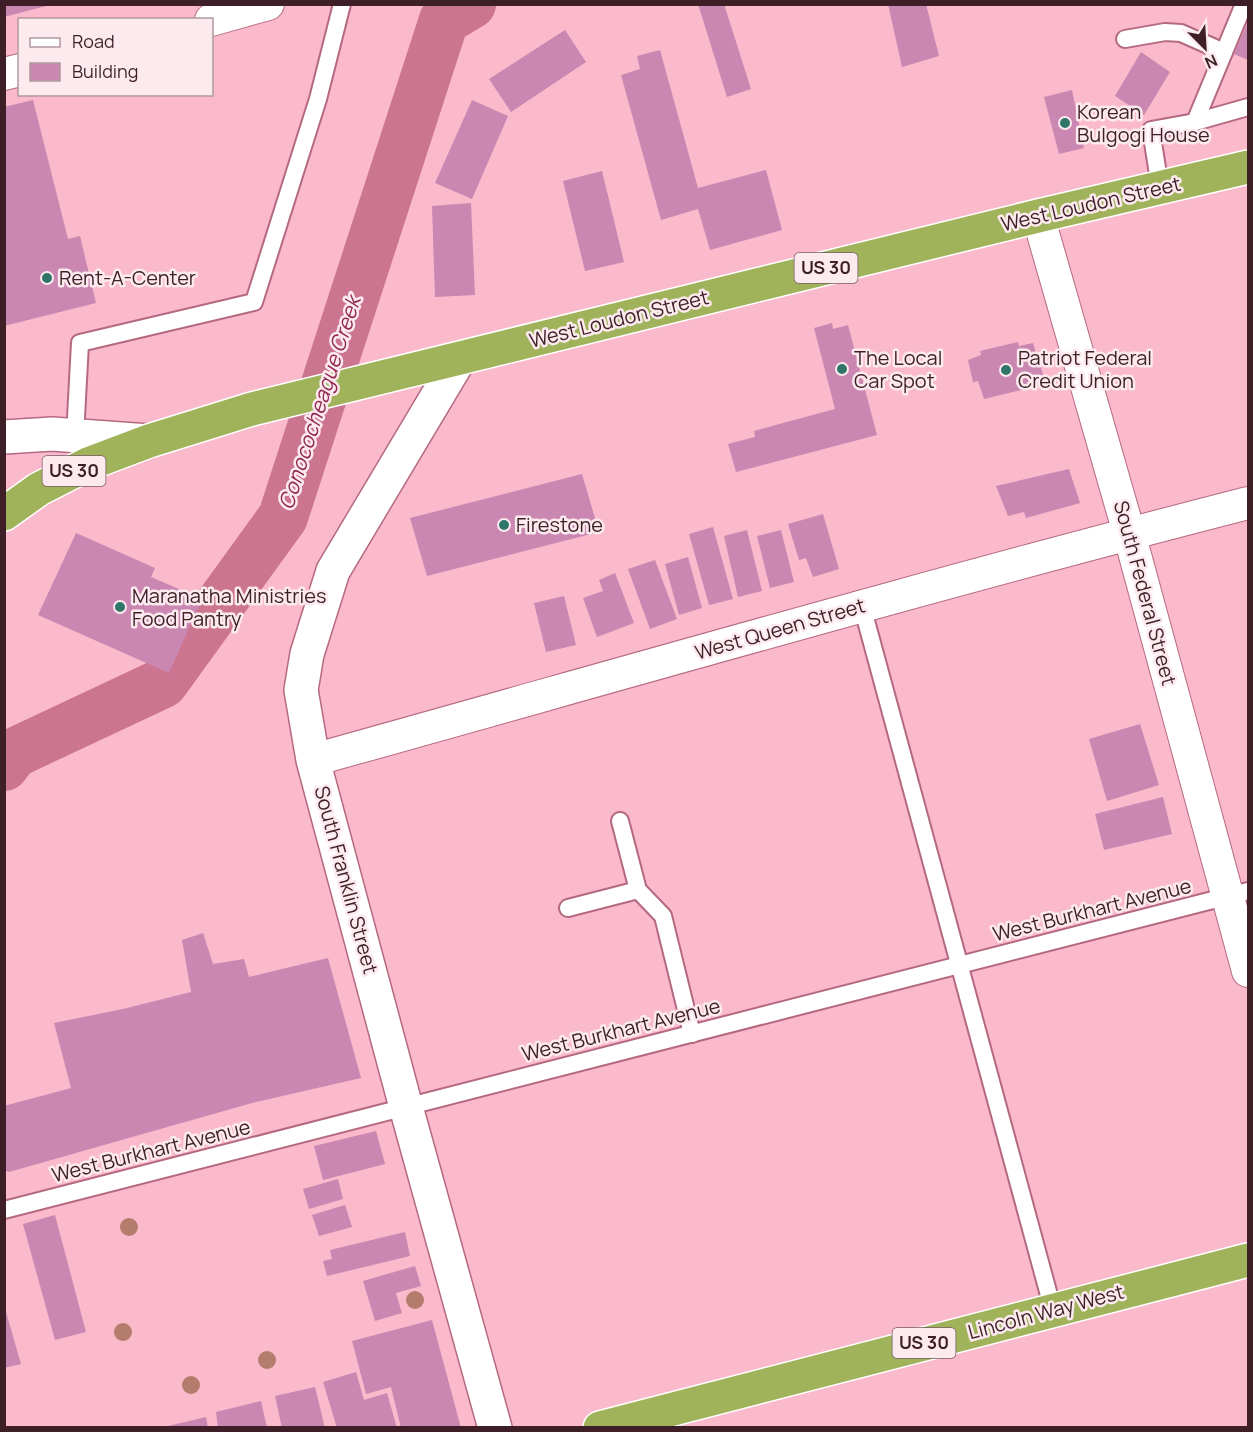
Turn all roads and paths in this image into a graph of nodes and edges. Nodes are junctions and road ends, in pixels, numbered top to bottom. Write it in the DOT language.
graph roads {
  1 [pos="268,4"];
  2 [pos="342,4"];
  3 [pos="1244,4"];
  4 [pos="213,19"];
  5 [pos="1125,39"];
  6 [pos="1224,52"];
  7 [pos="1248,107"];
  8 [pos="1195,122"];
  9 [pos="1248,167"];
  10 [pos="1160,187"];
  11 [pos="1038,216"];
  12 [pos="460,357"];
  13 [pos="75,436"];
  14 [pos="4,437"];
  15 [pos="149,441"];
  16 [pos="1248,503"];
  17 [pos="5,513"];
  18 [pos="1129,534"];
  19 [pos="862,606"];
  20 [pos="313,760"];
  21 [pos="620,821"];
  22 [pos="638,890"];
  23 [pos="1238,894"];
  24 [pos="568,908"];
  25 [pos="959,966"];
  26 [pos="1248,971"];
  27 [pos="692,1034"];
  28 [pos="406,1107"];
  29 [pos="4,1210"];
  30 [pos="1248,1260"];
  31 [pos="1053,1310"];
  32 [pos="495,1428"];
  33 [pos="600,1428"];
  1 -- 4 [label="street"];
  2 -- 13 [label="lane"];
  3 -- 6 [label="lane"];
  5 -- 6 [label="lane"];
  6 -- 8 [label="lane"];
  7 -- 8 [label="lane"];
  8 -- 10 [label="lane"];
  9 -- 10 [label="highway, West Loudon Street / US 30"];
  10 -- 11 [label="highway, West Loudon Street / US 30"];
  11 -- 12 [label="highway, West Loudon Street / US 30"];
  11 -- 18 [label="street, South Federal Street"];
  12 -- 15 [label="highway, West Loudon Street / US 30"];
  12 -- 20 [label="street, South Franklin Street"];
  13 -- 14 [label="street"];
  13 -- 15 [label="street"];
  15 -- 17 [label="highway, West Loudon Street / US 30"];
  16 -- 18 [label="street, West Queen Street"];
  18 -- 19 [label="street, West Queen Street"];
  18 -- 23 [label="street, South Federal Street"];
  19 -- 20 [label="street, West Queen Street"];
  19 -- 25 [label="lane"];
  20 -- 28 [label="street, South Franklin Street"];
  21 -- 22 [label="lane"];
  22 -- 24 [label="lane"];
  22 -- 27 [label="lane"];
  23 -- 25 [label="lane, West Burkhart Avenue"];
  23 -- 26 [label="street, South Federal Street"];
  25 -- 27 [label="lane, West Burkhart Avenue"];
  25 -- 31 [label="lane"];
  27 -- 28 [label="lane, West Burkhart Avenue"];
  28 -- 29 [label="lane, West Burkhart Avenue"];
  28 -- 32 [label="street, South Franklin Street"];
  30 -- 31 [label="highway, Lincoln Way West / US 30"];
  31 -- 33 [label="highway, Lincoln Way West / US 30"];
}
